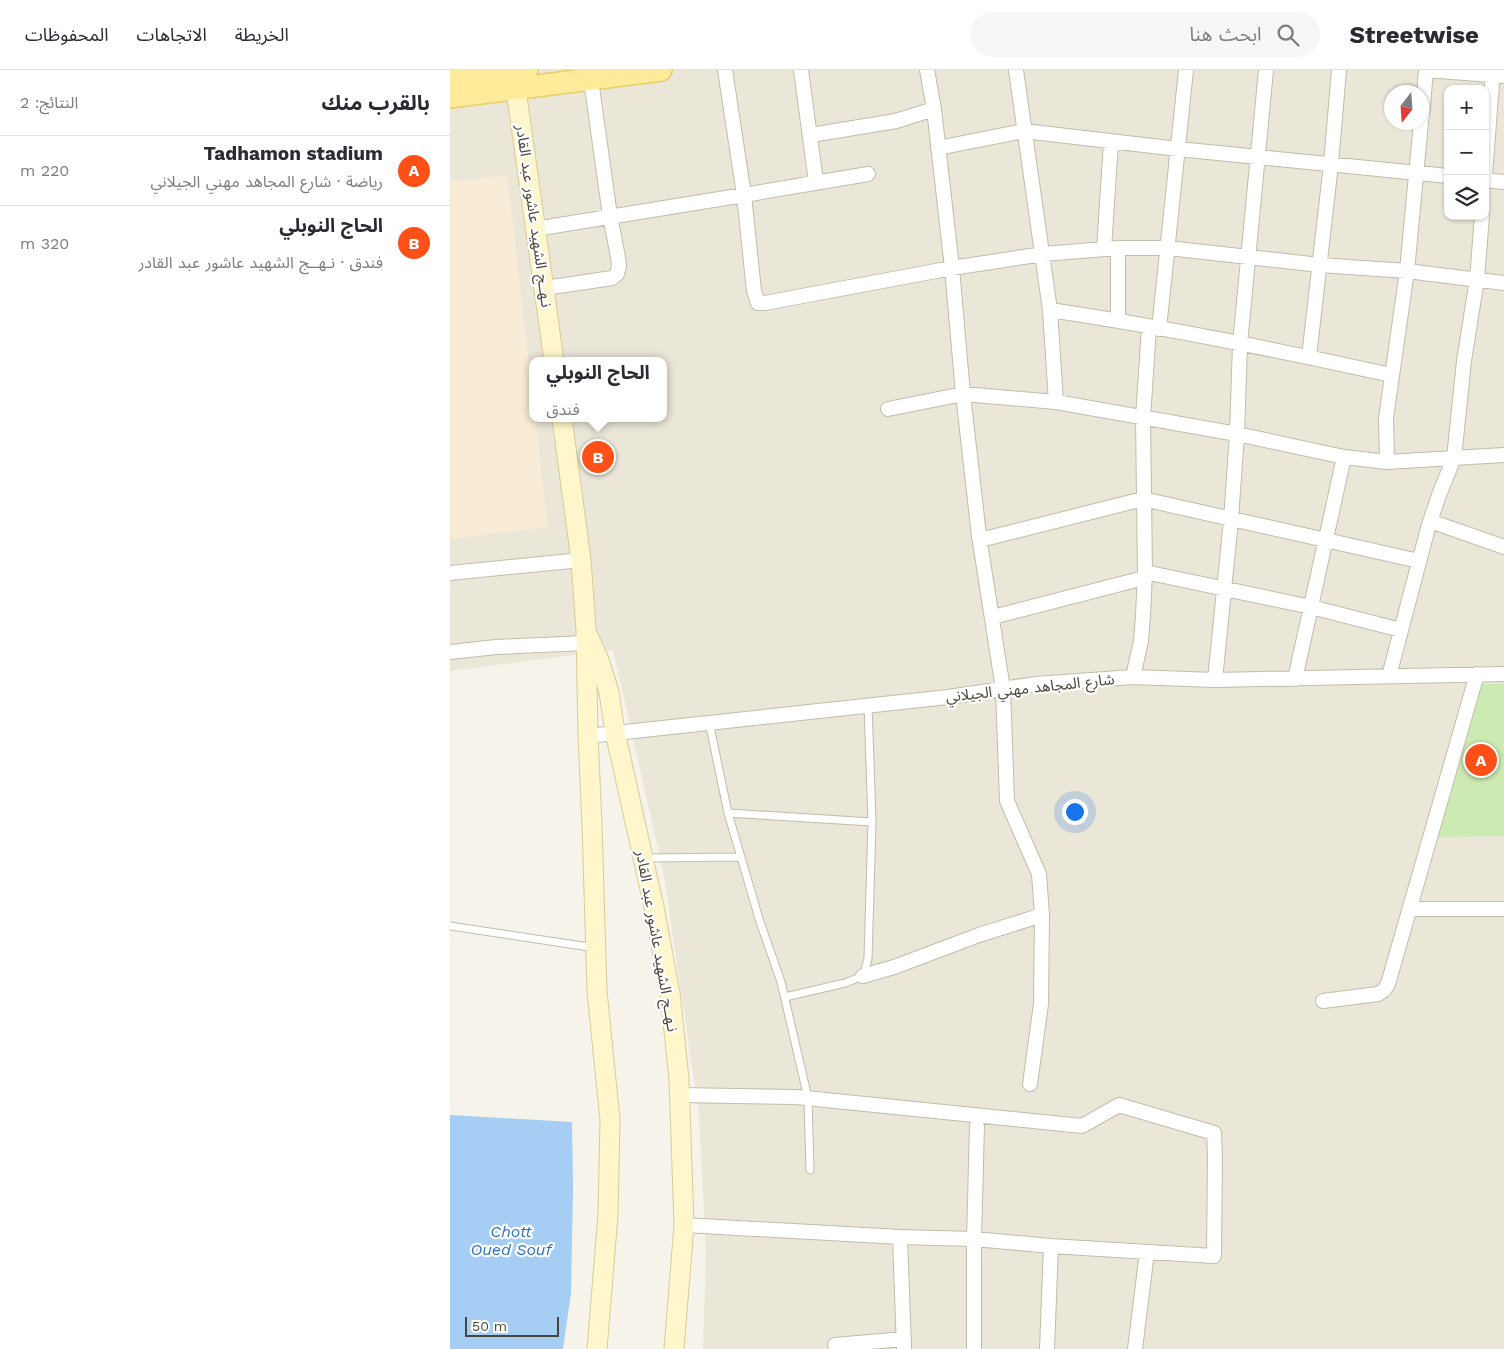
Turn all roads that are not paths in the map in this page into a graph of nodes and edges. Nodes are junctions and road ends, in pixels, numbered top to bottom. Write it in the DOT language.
graph roads {
  1 [pos="661,70"];
  2 [pos="725,70"];
  3 [pos="801,70"];
  4 [pos="927,70"];
  5 [pos="1016,70"];
  6 [pos="1186,70"];
  7 [pos="1266,70"];
  8 [pos="1338,70"];
  9 [pos="1426,70"];
  10 [pos="1496,74"];
  11 [pos="519,77"];
  12 [pos="450,80"];
  13 [pos="591,80"];
  14 [pos="1425,85"];
  15 [pos="450,97"];
  16 [pos="934,110"];
  17 [pos="1420,130"];
  18 [pos="1024,132"];
  19 [pos="811,135"];
  20 [pos="1489,138"];
  21 [pos="1111,142"];
  22 [pos="938,148"];
  23 [pos="1178,150"];
  24 [pos="1258,158"];
  25 [pos="1331,164"];
  26 [pos="1416,172"];
  27 [pos="868,174"];
  28 [pos="1444,176"];
  29 [pos="1489,180"];
  30 [pos="816,182"];
  31 [pos="1504,182"];
  32 [pos="744,195"];
  33 [pos="610,216"];
  34 [pos="1482,220"];
  35 [pos="535,229"];
  36 [pos="1118,248"];
  37 [pos="1168,248"];
  38 [pos="1104,249"];
  39 [pos="1043,254"];
  40 [pos="1248,256"];
  41 [pos="1320,265"];
  42 [pos="952,268"];
  43 [pos="1407,271"];
  44 [pos="1477,279"];
  45 [pos="1504,283"];
  46 [pos="545,288"];
  47 [pos="1050,310"];
  48 [pos="1118,320"];
  49 [pos="1154,328"];
  50 [pos="1240,344"];
  51 [pos="554,357"];
  52 [pos="1309,357"];
  53 [pos="1391,375"];
  54 [pos="963,394"];
  55 [pos="1056,402"];
  56 [pos="888,409"];
  57 [pos="1143,418"];
  58 [pos="563,422"];
  59 [pos="1237,434"];
  60 [pos="1504,455"];
  61 [pos="1344,457"];
  62 [pos="1454,458"];
  63 [pos="1387,462"];
  64 [pos="1144,499"];
  65 [pos="1231,520"];
  66 [pos="1430,521"];
  67 [pos="980,540"];
  68 [pos="1325,540"];
  69 [pos="1504,547"];
  70 [pos="580,560"];
  71 [pos="1419,561"];
  72 [pos="450,573"];
  73 [pos="1144,575"];
  74 [pos="1224,588"];
  75 [pos="1311,607"];
  76 [pos="993,617"];
  77 [pos="1401,630"];
  78 [pos="586,637"];
  79 [pos="450,652"];
  80 [pos="1477,674"];
  81 [pos="1504,674"];
  82 [pos="1389,676"];
  83 [pos="1133,678"];
  84 [pos="1295,679"];
  85 [pos="1215,680"];
  86 [pos="1003,689"];
  87 [pos="868,705"];
  88 [pos="710,722"];
  89 [pos="615,732"];
  90 [pos="588,736"];
  91 [pos="728,814"];
  92 [pos="872,822"];
  93 [pos="740,857"];
  94 [pos="643,858"];
  95 [pos="1411,909"];
  96 [pos="1504,909"];
  97 [pos="1042,915"];
  98 [pos="450,926"];
  99 [pos="596,948"];
  100 [pos="863,976"];
  101 [pos="785,996"];
  102 [pos="1323,1001"];
  103 [pos="1030,1084"];
  104 [pos="680,1095"];
  105 [pos="808,1098"];
  106 [pos="977,1126"];
  107 [pos="810,1170"];
  108 [pos="684,1224"];
  109 [pos="900,1237"];
  110 [pos="974,1238"];
  111 [pos="1051,1246"];
  112 [pos="1147,1252"];
  113 [pos="904,1344"];
  114 [pos="835,1346"];
  115 [pos="598,1349"];
  116 [pos="674,1349"];
  117 [pos="974,1349"];
  118 [pos="1047,1349"];
  119 [pos="1135,1349"];
  1 -- 13 [label="main road"];
  2 -- 32 [label="street"];
  3 -- 19 [label="street"];
  4 -- 16 [label="street"];
  5 -- 18 [label="street"];
  6 -- 23 [label="street"];
  7 -- 24 [label="street"];
  8 -- 25 [label="street"];
  9 -- 10 [label="street"];
  9 -- 14 [label="street"];
  10 -- 20 [label="street"];
  11 -- 12 [label="main road"];
  11 -- 13 [label="main road"];
  11 -- 15 [label="main road"];
  11 -- 35 [label="main road, نـهــج الشهيد عاشور عبد القادر"];
  13 -- 33 [label="street"];
  16 -- 19 [label="street"];
  16 -- 22 [label="street"];
  17 -- 26 [label="street"];
  18 -- 21 [label="street"];
  18 -- 22 [label="street"];
  18 -- 39 [label="street"];
  19 -- 30 [label="street"];
  21 -- 23 [label="street"];
  21 -- 38 [label="street"];
  22 -- 42 [label="street"];
  23 -- 24 [label="street"];
  23 -- 37 [label="street"];
  24 -- 25 [label="street"];
  24 -- 40 [label="street"];
  25 -- 26 [label="street"];
  25 -- 41 [label="street"];
  26 -- 28 [label="street"];
  26 -- 43 [label="street"];
  27 -- 30 [label="street"];
  29 -- 31 [label="street"];
  30 -- 32 [label="street"];
  32 -- 33 [label="street"];
  32 -- 42 [label="street"];
  33 -- 35 [label="street"];
  33 -- 46 [label="street"];
  34 -- 44 [label="street"];
  35 -- 46 [label="main road, نـهــج الشهيد عاشور عبد القادر"];
  36 -- 37 [label="street"];
  36 -- 38 [label="street"];
  36 -- 48 [label="street"];
  37 -- 40 [label="street"];
  37 -- 49 [label="street"];
  38 -- 39 [label="street"];
  39 -- 42 [label="street"];
  39 -- 47 [label="street"];
  40 -- 41 [label="street"];
  40 -- 50 [label="street"];
  41 -- 43 [label="street"];
  41 -- 52 [label="street"];
  42 -- 54 [label="street"];
  43 -- 44 [label="street"];
  43 -- 53 [label="street"];
  44 -- 45 [label="street"];
  44 -- 62 [label="street"];
  46 -- 51 [label="main road, نـهــج الشهيد عاشور عبد القادر"];
  47 -- 48 [label="street"];
  47 -- 55 [label="street"];
  48 -- 49 [label="street"];
  49 -- 50 [label="street"];
  49 -- 57 [label="street"];
  50 -- 52 [label="street"];
  50 -- 59 [label="street"];
  52 -- 53 [label="street"];
  53 -- 63 [label="street"];
  54 -- 55 [label="street"];
  54 -- 56 [label="street"];
  54 -- 67 [label="street"];
  55 -- 57 [label="street"];
  57 -- 59 [label="street"];
  57 -- 64 [label="street"];
  58 -- 70 [label="main road, نـهــج الشهيد عاشور عبد القادر"];
  59 -- 61 [label="street"];
  59 -- 65 [label="street"];
  60 -- 62 [label="street"];
  61 -- 63 [label="street"];
  61 -- 68 [label="street"];
  62 -- 63 [label="street"];
  62 -- 66 [label="street"];
  64 -- 65 [label="street"];
  64 -- 67 [label="street"];
  64 -- 73 [label="street"];
  65 -- 68 [label="street"];
  65 -- 74 [label="street"];
  66 -- 69 [label="street"];
  66 -- 71 [label="street"];
  67 -- 76 [label="street"];
  68 -- 71 [label="street"];
  68 -- 75 [label="street"];
  70 -- 72 [label="street"];
  70 -- 78 [label="main road, نـهــج الشهيد عاشور عبد القادر"];
  71 -- 77 [label="street"];
  73 -- 74 [label="street"];
  73 -- 76 [label="street"];
  73 -- 83 [label="street"];
  74 -- 75 [label="street"];
  74 -- 85 [label="street"];
  75 -- 77 [label="street"];
  75 -- 84 [label="street"];
  76 -- 86 [label="street"];
  77 -- 82 [label="street"];
  78 -- 79 [label="street"];
  78 -- 89 [label="main road, نـهــج الشهيد عاشور عبد القادر"];
  78 -- 90 [label="main road, نـهــج الشهيد عاشور عبد القادر"];
  80 -- 81 [label="street, شارع المجاهد مهني الجيلاني"];
  80 -- 82 [label="street, شارع المجاهد مهني الجيلاني"];
  80 -- 95 [label="street"];
  82 -- 84 [label="street, شارع المجاهد مهني الجيلاني"];
  83 -- 85 [label="street, شارع المجاهد مهني الجيلاني"];
  83 -- 86 [label="street, شارع المجاهد مهني الجيلاني"];
  84 -- 85 [label="street, شارع المجاهد مهني الجيلاني"];
  86 -- 87 [label="street, شارع المجاهد مهني الجيلاني"];
  86 -- 97 [label="street"];
  87 -- 88 [label="street, شارع المجاهد مهني الجيلاني"];
  87 -- 92 [label="lane"];
  88 -- 89 [label="street, شارع المجاهد مهني الجيلاني"];
  88 -- 91 [label="lane"];
  89 -- 90 [label="street, شارع المجاهد مهني الجيلاني"];
  89 -- 94 [label="main road, نـهــج الشهيد عاشور عبد القادر"];
  90 -- 99 [label="main road, نـهــج الشهيد عاشور عبد القادر"];
  91 -- 92 [label="lane"];
  91 -- 93 [label="lane"];
  92 -- 100 [label="lane"];
  93 -- 94 [label="lane"];
  93 -- 101 [label="lane"];
  94 -- 104 [label="main road, نـهــج الشهيد عاشور عبد القادر"];
  95 -- 96 [label="street"];
  95 -- 102 [label="street"];
  97 -- 100 [label="street"];
  97 -- 103 [label="street"];
  98 -- 99 [label="lane"];
  99 -- 115 [label="main road, نـهــج الشهيد عاشور عبد القادر"];
  100 -- 101 [label="lane"];
  101 -- 105 [label="lane"];
  104 -- 105 [label="street"];
  104 -- 108 [label="main road, نـهــج الشهيد عاشور عبد القادر"];
  105 -- 107 [label="lane"];
  105 -- 112 [label="street"];
  106 -- 110 [label="street"];
  108 -- 109 [label="street"];
  108 -- 116 [label="main road, نـهــج الشهيد عاشور عبد القادر"];
  109 -- 110 [label="street"];
  109 -- 113 [label="street"];
  110 -- 111 [label="street"];
  110 -- 117 [label="street"];
  111 -- 112 [label="street"];
  111 -- 118 [label="street"];
  112 -- 119 [label="street"];
  113 -- 114 [label="street"];
}
